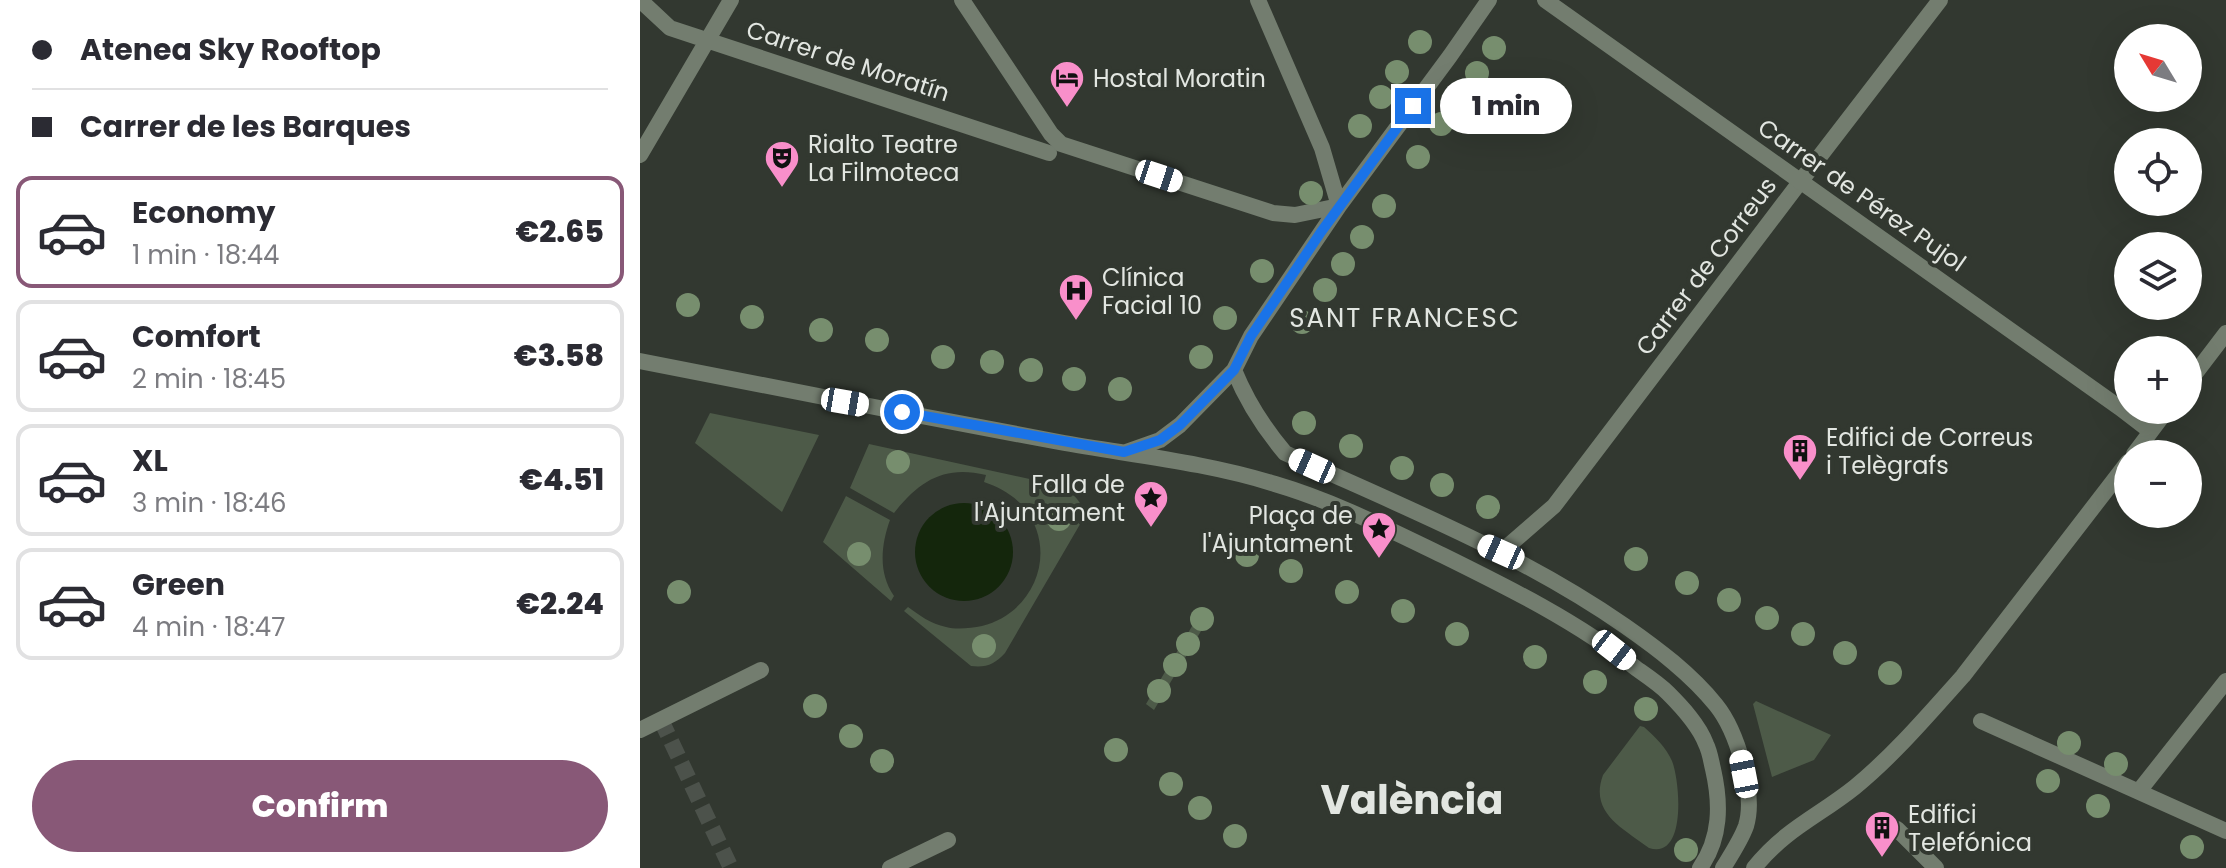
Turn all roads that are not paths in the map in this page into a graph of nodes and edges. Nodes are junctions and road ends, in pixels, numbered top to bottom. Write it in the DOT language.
graph roads {
  1 [pos="640,0"];
  2 [pos="731,0"];
  3 [pos="962,0"];
  4 [pos="1258,0"];
  5 [pos="1489,0"];
  6 [pos="1545,0"];
  7 [pos="1940,0"];
  8 [pos="707,40"];
  9 [pos="1055,148"];
  10 [pos="640,155"];
  11 [pos="1800,182"];
  12 [pos="1339,206"];
  13 [pos="2226,333"];
  14 [pos="640,361"];
  15 [pos="2202,365"];
  16 [pos="1234,370"];
  17 [pos="2156,424"];
  18 [pos="2150,431"];
  19 [pos="2144,440"];
  20 [pos="1124,452"];
  21 [pos="2114,480"];
  22 [pos="1501,552"];
  23 [pos="761,670"];
  24 [pos="2226,681"];
  25 [pos="1981,721"];
  26 [pos="640,730"];
  27 [pos="2139,791"];
  28 [pos="1897,829"];
  29 [pos="2226,831"];
  30 [pos="948,840"];
  31 [pos="890,868"];
  32 [pos="1700,868"];
  33 [pos="1723,868"];
  34 [pos="1754,868"];
  35 [pos="1936,868"];
  1 -- 8 [label="street, Carrer de Moratín"];
  2 -- 8 [label="street"];
  3 -- 9 [label="street"];
  4 -- 12 [label="street"];
  5 -- 12 [label="street"];
  6 -- 11 [label="street, Carrer de Pérez Pujol"];
  7 -- 11 [label="street, Carrer de Correus"];
  8 -- 9 [label="street, Carrer de Moratín"];
  8 -- 10 [label="street"];
  9 -- 12 [label="street, Carrer de Moratín"];
  11 -- 18 [label="street, Carrer de Pérez Pujol"];
  11 -- 22 [label="street, Carrer de Correus"];
  12 -- 16 [label="street"];
  13 -- 15 [label="street"];
  14 -- 20 [label="street"];
  16 -- 20 [label="street"];
  16 -- 22 [label="street"];
  17 -- 18 [label="street"];
  18 -- 19 [label="street"];
  20 -- 32 [label="street"];
  21 -- 34 [label="street"];
  22 -- 33 [label="street"];
  23 -- 26 [label="street"];
  24 -- 27 [label="street"];
  25 -- 27 [label="street"];
  27 -- 29 [label="street"];
  28 -- 35 [label="street"];
  30 -- 31 [label="street"];
}
